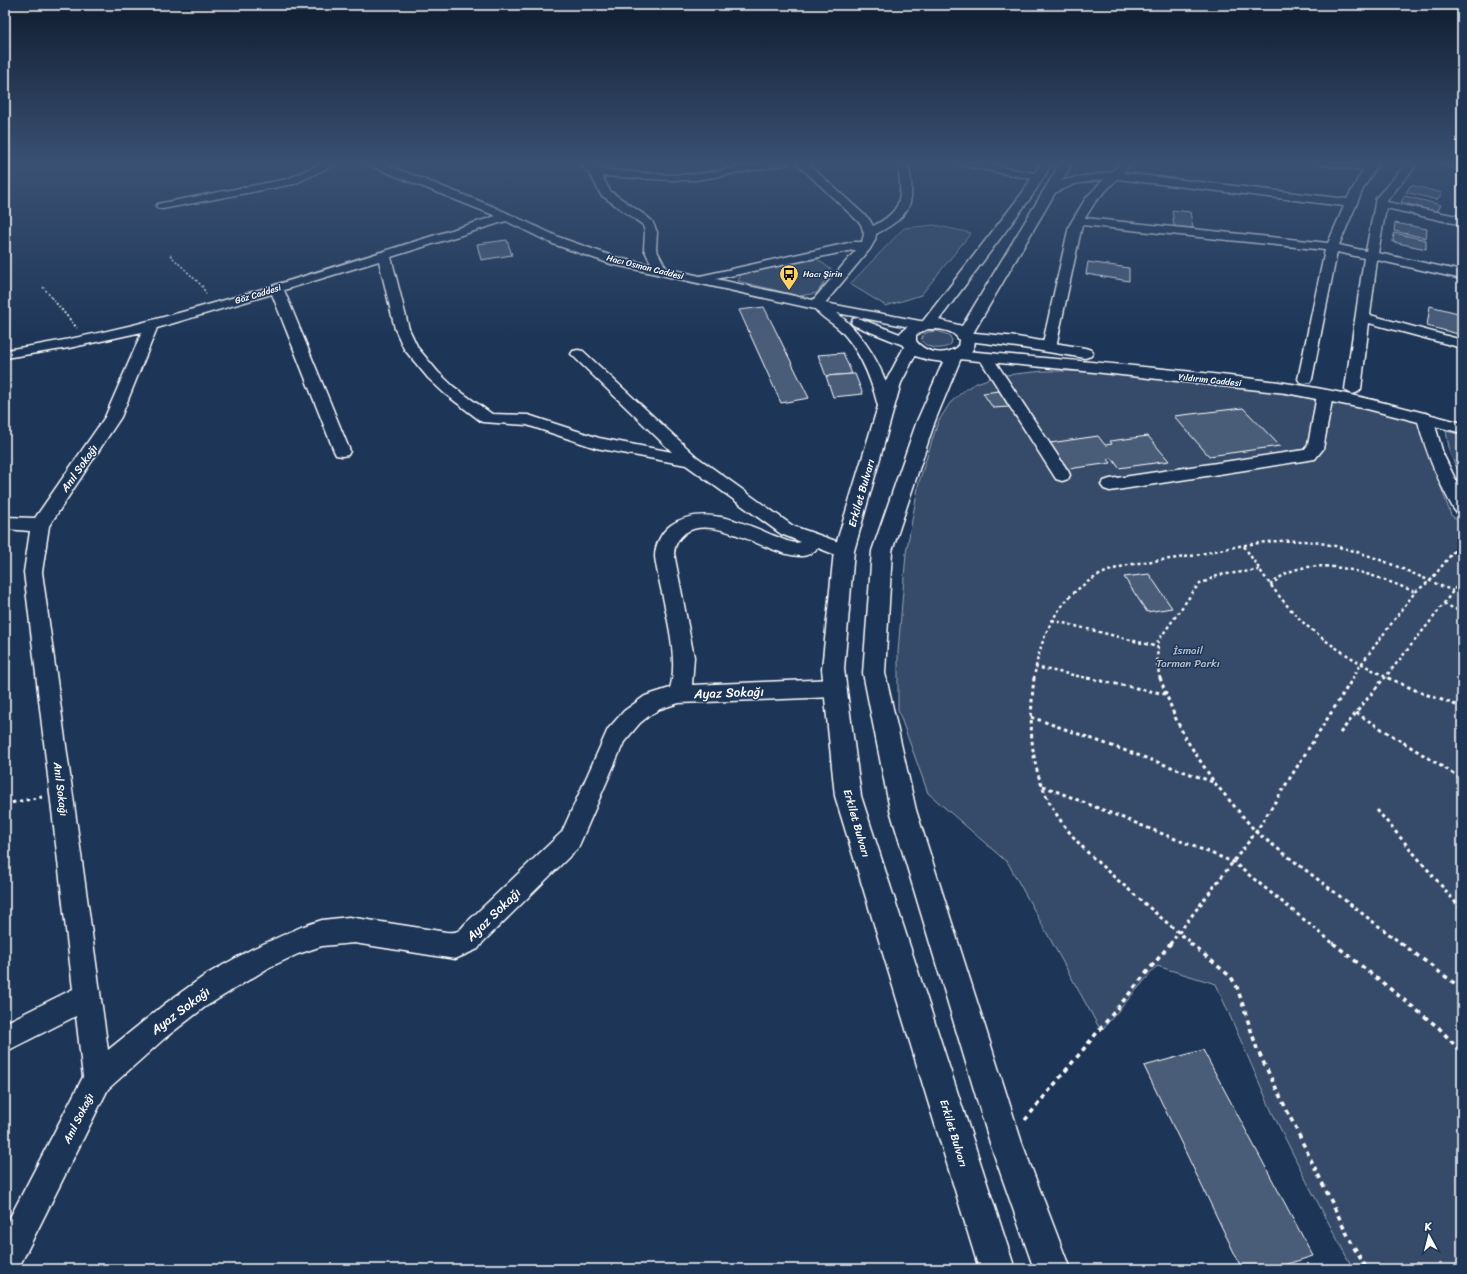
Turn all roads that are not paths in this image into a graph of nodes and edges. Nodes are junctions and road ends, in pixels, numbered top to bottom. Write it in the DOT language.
graph roads {
  1 [pos="492,221"];
  2 [pos="515,221"];
  3 [pos="645,221"];
  4 [pos="864,221"];
  5 [pos="889,221"];
  6 [pos="1005,221"];
  7 [pos="1031,221"];
  8 [pos="1078,221"];
  9 [pos="1082,221"];
  10 [pos="1343,221"];
  11 [pos="1378,221"];
  12 [pos="870,232"];
  13 [pos="866,246"];
  14 [pos="1332,247"];
  15 [pos="384,255"];
  16 [pos="1371,256"];
  17 [pos="662,272"];
  18 [pos="1462,275"];
  19 [pos="698,280"];
  20 [pos="277,289"];
  21 [pos="816,305"];
  22 [pos="1363,317"];
  23 [pos="924,324"];
  24 [pos="151,326"];
  25 [pos="961,342"];
  26 [pos="910,344"];
  27 [pos="1462,344"];
  28 [pos="1049,347"];
  29 [pos="5,354"];
  30 [pos="578,354"];
  31 [pos="986,358"];
  32 [pos="1305,379"];
  33 [pos="1353,389"];
  34 [pos="1325,395"];
  35 [pos="886,406"];
  36 [pos="1462,416"];
  37 [pos="1425,418"];
  38 [pos="1462,428"];
  39 [pos="342,451"];
  40 [pos="691,461"];
  41 [pos="1062,475"];
  42 [pos="1110,485"];
  43 [pos="1462,508"];
  44 [pos="5,523"];
  45 [pos="40,525"];
  46 [pos="816,541"];
  47 [pos="844,551"];
  48 [pos="835,688"];
  49 [pos="679,694"];
  50 [pos="87,996"];
  51 [pos="5,1038"];
  52 [pos="98,1079"];
  53 [pos="5,1260"];
  54 [pos="997,1269"];
  55 [pos="1052,1269"];
  1 -- 15 [label="street, Göz Caddesi"];
  2 -- 17 [label="street, Hacı Osman Caddesi"];
  3 -- 17 [label="street"];
  4 -- 12 [label="street"];
  5 -- 12 [label="street"];
  6 -- 23 [label="main road"];
  7 -- 25 [label="main road"];
  8 -- 28 [label="street"];
  9 -- 14 [label="street"];
  10 -- 14 [label="street"];
  11 -- 16 [label="street"];
  12 -- 13 [label="street"];
  13 -- 19 [label="street"];
  13 -- 21 [label="street"];
  14 -- 16 [label="street"];
  14 -- 32 [label="street"];
  15 -- 20 [label="street, Göz Caddesi"];
  15 -- 40 [label="street"];
  16 -- 18 [label="street"];
  16 -- 22 [label="street"];
  17 -- 19 [label="street, Hacı Osman Caddesi"];
  19 -- 21 [label="street, Hacı Osman Caddesi"];
  20 -- 24 [label="street, Göz Caddesi"];
  20 -- 39 [label="street"];
  21 -- 23 [label="street"];
  21 -- 26 [label="street"];
  21 -- 35 [label="street"];
  22 -- 27 [label="street"];
  22 -- 33 [label="street"];
  23 -- 25 [label="main road"];
  23 -- 26 [label="main road, Erkilet Bulvarı"];
  24 -- 29 [label="street, Göz Caddesi"];
  24 -- 45 [label="street, Anıl Sokağı"];
  25 -- 26 [label="main road"];
  25 -- 28 [label="main road, Yıldırım Caddesi"];
  25 -- 31 [label="main road, Yıldırım Caddesi"];
  25 -- 55 [label="main road"];
  26 -- 35 [label="main road, Erkilet Bulvarı"];
  28 -- 32 [label="main road, Yıldırım Caddesi"];
  30 -- 40 [label="street"];
  31 -- 34 [label="main road, Yıldırım Caddesi"];
  31 -- 41 [label="street"];
  32 -- 33 [label="main road, Yıldırım Caddesi"];
  33 -- 36 [label="main road, Yıldırım Caddesi"];
  34 -- 37 [label="main road, Yıldırım Caddesi"];
  34 -- 42 [label="street"];
  35 -- 47 [label="main road, Erkilet Bulvarı"];
  37 -- 38 [label="main road, Yıldırım Caddesi"];
  37 -- 43 [label="street"];
  40 -- 46 [label="street"];
  44 -- 45 [label="street"];
  45 -- 50 [label="street, Anıl Sokağı"];
  46 -- 47 [label="street"];
  46 -- 49 [label="street"];
  47 -- 48 [label="main road, Erkilet Bulvarı"];
  48 -- 49 [label="street, Ayaz Sokağı"];
  48 -- 54 [label="main road, Erkilet Bulvarı"];
  49 -- 52 [label="street, Ayaz Sokağı"];
  50 -- 51 [label="street"];
  50 -- 52 [label="street, Anıl Sokağı"];
  52 -- 53 [label="street, Anıl Sokağı"];
}
